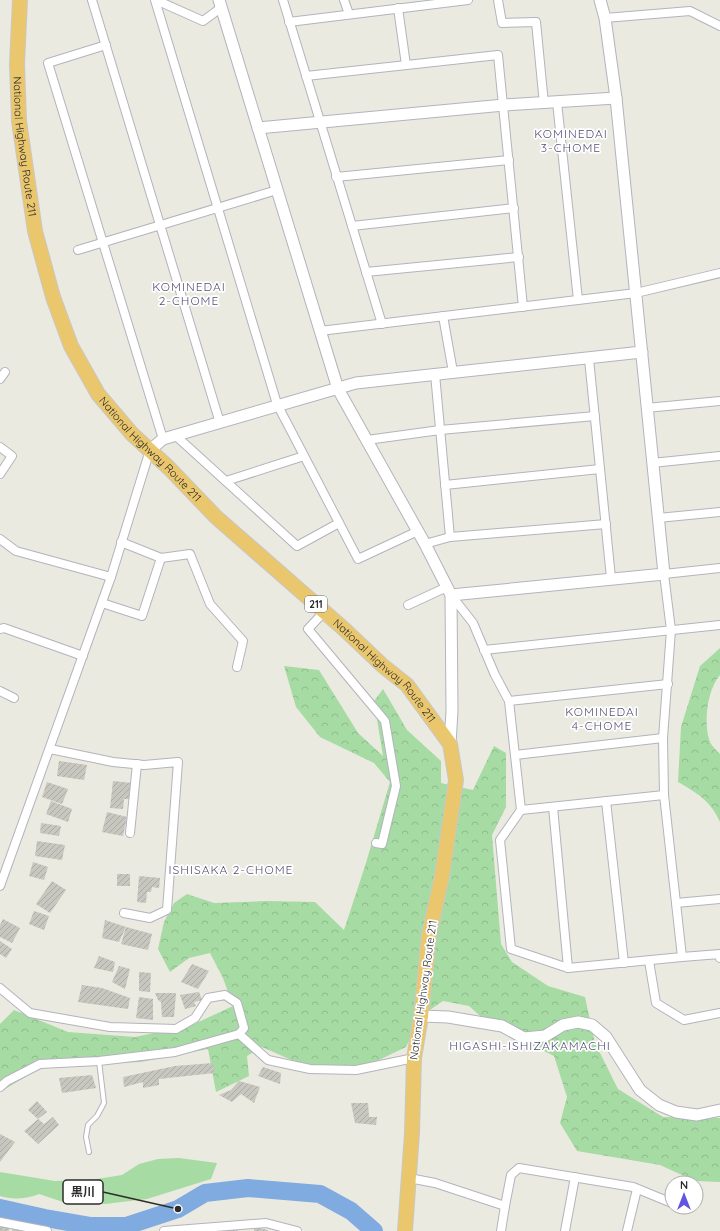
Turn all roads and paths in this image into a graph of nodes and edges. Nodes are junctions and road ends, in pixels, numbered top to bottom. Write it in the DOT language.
graph roads {
  1 [pos="21,0"];
  2 [pos="92,0"];
  3 [pos="156,0"];
  4 [pos="283,0"];
  5 [pos="344,0"];
  6 [pos="468,0"];
  7 [pos="498,0"];
  8 [pos="600,0"];
  9 [pos="220,4"];
  10 [pos="406,4"];
  11 [pos="398,8"];
  12 [pos="349,14"];
  13 [pos="605,18"];
  14 [pos="289,22"];
  15 [pos="720,26"];
  16 [pos="106,45"];
  17 [pos="406,65"];
  18 [pos="306,76"];
  19 [pos="616,98"];
  20 [pos="557,102"];
  21 [pos="544,104"];
  22 [pos="504,105"];
  23 [pos="320,122"];
  24 [pos="258,128"];
  25 [pos="509,160"];
  26 [pos="336,177"];
  27 [pos="277,190"];
  28 [pos="217,208"];
  29 [pos="514,208"];
  30 [pos="160,225"];
  31 [pos="352,226"];
  32 [pos="103,242"];
  33 [pos="78,250"];
  34 [pos="519,257"];
  35 [pos="366,272"];
  36 [pos="720,273"];
  37 [pos="636,293"];
  38 [pos="578,300"];
  39 [pos="524,307"];
  40 [pos="443,316"];
  41 [pos="382,324"];
  42 [pos="320,331"];
  43 [pos="642,352"];
  44 [pos="589,359"];
  45 [pos="453,372"];
  46 [pos="435,374"];
  47 [pos="338,389"];
  48 [pos="720,401"];
  49 [pos="277,404"];
  50 [pos="646,408"];
  51 [pos="595,416"];
  52 [pos="220,422"];
  53 [pos="440,430"];
  54 [pos="175,435"];
  55 [pos="163,439"];
  56 [pos="367,440"];
  57 [pos="0,447"];
  58 [pos="150,450"];
  59 [pos="304,456"];
  60 [pos="720,456"];
  61 [pos="652,463"];
  62 [pos="600,469"];
  63 [pos="0,474"];
  64 [pos="226,481"];
  65 [pos="445,485"];
  66 [pos="720,512"];
  67 [pos="658,518"];
  68 [pos="339,523"];
  69 [pos="606,524"];
  70 [pos="418,531"];
  71 [pos="450,537"];
  72 [pos="0,539"];
  73 [pos="121,542"];
  74 [pos="425,544"];
  75 [pos="161,558"];
  76 [pos="720,568"];
  77 [pos="664,574"];
  78 [pos="111,577"];
  79 [pos="611,578"];
  80 [pos="449,591"];
  81 [pos="102,603"];
  82 [pos="408,605"];
  83 [pos="324,612"];
  84 [pos="720,625"];
  85 [pos="0,629"];
  86 [pos="671,630"];
  87 [pos="484,650"];
  88 [pos="83,656"];
  89 [pos="237,667"];
  90 [pos="668,684"];
  91 [pos="0,691"];
  92 [pos="14,698"];
  93 [pos="509,701"];
  94 [pos="663,738"];
  95 [pos="450,744"];
  96 [pos="50,749"];
  97 [pos="515,755"];
  98 [pos="137,764"];
  99 [pos="664,795"];
  100 [pos="606,801"];
  101 [pos="553,806"];
  102 [pos="522,810"];
  103 [pos="130,833"];
  104 [pos="376,843"];
  105 [pos="0,886"];
  106 [pos="720,899"];
  107 [pos="676,903"];
  108 [pos="124,913"];
  109 [pos="682,957"];
  110 [pos="720,958"];
  111 [pos="649,961"];
  112 [pos="624,964"];
  113 [pos="568,968"];
  114 [pos="0,988"];
  115 [pos="720,1013"];
  116 [pos="421,1016"];
  117 [pos="239,1034"];
  118 [pos="414,1058"];
  119 [pos="99,1061"];
  120 [pos="0,1087"];
  121 [pos="720,1110"];
  122 [pos="89,1152"];
  123 [pos="408,1178"];
  124 [pos="575,1178"];
  125 [pos="637,1189"];
  126 [pos="664,1200"];
  127 [pos="505,1206"];
  128 [pos="0,1222"];
  129 [pos="47,1231"];
  130 [pos="164,1231"];
  131 [pos="297,1231"];
  132 [pos="405,1231"];
  133 [pos="501,1231"];
  134 [pos="565,1231"];
  135 [pos="627,1231"];
  1 -- 58 [label="highway, National Highway Route 211 / 211"];
  2 -- 16 [label="street"];
  3 -- 9 [label="street"];
  3 -- 28 [label="street"];
  4 -- 14 [label="street"];
  5 -- 12 [label="street"];
  6 -- 10 [label="street"];
  7 -- 21 [label="street"];
  8 -- 13 [label="street"];
  9 -- 24 [label="street"];
  10 -- 11 [label="street"];
  11 -- 12 [label="street"];
  11 -- 17 [label="street"];
  12 -- 14 [label="street"];
  13 -- 15 [label="street"];
  13 -- 19 [label="street"];
  14 -- 18 [label="street"];
  16 -- 30 [label="street"];
  16 -- 32 [label="street"];
  17 -- 18 [label="street"];
  17 -- 22 [label="street"];
  18 -- 23 [label="street"];
  19 -- 20 [label="street"];
  19 -- 37 [label="street"];
  20 -- 21 [label="street"];
  20 -- 38 [label="street"];
  21 -- 22 [label="street"];
  22 -- 23 [label="street"];
  22 -- 25 [label="street"];
  23 -- 24 [label="street"];
  23 -- 26 [label="street"];
  24 -- 27 [label="street"];
  25 -- 26 [label="street"];
  25 -- 29 [label="street"];
  26 -- 31 [label="street"];
  27 -- 28 [label="street"];
  27 -- 42 [label="street"];
  28 -- 30 [label="street"];
  28 -- 49 [label="street"];
  29 -- 31 [label="street"];
  29 -- 34 [label="street"];
  30 -- 32 [label="street"];
  30 -- 52 [label="street"];
  31 -- 35 [label="street"];
  32 -- 33 [label="street"];
  32 -- 55 [label="street"];
  34 -- 35 [label="street"];
  34 -- 39 [label="street"];
  35 -- 41 [label="street"];
  36 -- 37 [label="street"];
  37 -- 38 [label="street"];
  37 -- 43 [label="street"];
  38 -- 39 [label="street"];
  39 -- 40 [label="street"];
  40 -- 41 [label="street"];
  40 -- 45 [label="street"];
  41 -- 42 [label="street"];
  42 -- 47 [label="street"];
  43 -- 44 [label="street"];
  43 -- 50 [label="street"];
  44 -- 45 [label="street"];
  44 -- 51 [label="street"];
  45 -- 46 [label="street"];
  46 -- 47 [label="street"];
  46 -- 53 [label="street"];
  47 -- 49 [label="street"];
  47 -- 56 [label="street"];
  48 -- 50 [label="street"];
  49 -- 52 [label="street"];
  49 -- 59 [label="street"];
  50 -- 61 [label="street"];
  51 -- 53 [label="street"];
  51 -- 62 [label="street"];
  52 -- 54 [label="street"];
  53 -- 56 [label="street"];
  53 -- 65 [label="street"];
  54 -- 55 [label="street"];
  54 -- 64 [label="street"];
  55 -- 58 [label="street"];
  56 -- 70 [label="street"];
  57 -- 63 [label="street"];
  58 -- 73 [label="street"];
  58 -- 83 [label="highway, National Highway Route 211 / 211"];
  59 -- 64 [label="street"];
  59 -- 68 [label="street"];
  60 -- 61 [label="street"];
  61 -- 67 [label="street"];
  62 -- 65 [label="street"];
  62 -- 69 [label="street"];
  64 -- 68 [label="street"];
  65 -- 71 [label="street"];
  66 -- 67 [label="street"];
  67 -- 77 [label="street"];
  68 -- 70 [label="street"];
  69 -- 71 [label="street"];
  69 -- 79 [label="street"];
  70 -- 74 [label="street"];
  71 -- 74 [label="street"];
  72 -- 78 [label="street"];
  73 -- 75 [label="street"];
  73 -- 78 [label="street"];
  74 -- 80 [label="street"];
  75 -- 81 [label="street"];
  75 -- 89 [label="street"];
  76 -- 77 [label="street"];
  77 -- 79 [label="street"];
  77 -- 86 [label="street"];
  78 -- 81 [label="street"];
  79 -- 80 [label="street"];
  80 -- 82 [label="street"];
  80 -- 87 [label="street"];
  80 -- 95 [label="street"];
  81 -- 88 [label="street"];
  83 -- 95 [label="highway, National Highway Route 211 / 211"];
  83 -- 104 [label="street"];
  84 -- 86 [label="street"];
  85 -- 88 [label="street"];
  86 -- 87 [label="street"];
  86 -- 90 [label="street"];
  87 -- 93 [label="street"];
  88 -- 96 [label="street"];
  90 -- 93 [label="street"];
  90 -- 94 [label="street"];
  91 -- 92 [label="street"];
  93 -- 97 [label="street"];
  94 -- 97 [label="street"];
  94 -- 99 [label="street"];
  95 -- 116 [label="highway, National Highway Route 211 / 211"];
  96 -- 98 [label="street"];
  96 -- 105 [label="street"];
  97 -- 102 [label="street"];
  98 -- 103 [label="street"];
  98 -- 108 [label="street"];
  99 -- 100 [label="street"];
  99 -- 107 [label="street"];
  100 -- 101 [label="street"];
  100 -- 112 [label="street"];
  101 -- 102 [label="street"];
  101 -- 113 [label="street"];
  102 -- 113 [label="street"];
  106 -- 107 [label="street"];
  107 -- 109 [label="street"];
  109 -- 110 [label="street"];
  109 -- 111 [label="street"];
  111 -- 112 [label="street"];
  111 -- 115 [label="street"];
  112 -- 113 [label="street"];
  114 -- 117 [label="street"];
  116 -- 118 [label="highway, National Highway Route 211 / 211"];
  116 -- 121 [label="street"];
  117 -- 118 [label="street"];
  117 -- 119 [label="street"];
  118 -- 123 [label="highway, National Highway Route 211 / 211"];
  119 -- 120 [label="street"];
  119 -- 122 [label="lane"];
  123 -- 127 [label="street"];
  123 -- 132 [label="highway, National Highway Route 211 / 211"];
  124 -- 125 [label="street"];
  124 -- 127 [label="street"];
  124 -- 134 [label="street"];
  125 -- 126 [label="street"];
  125 -- 135 [label="street"];
  127 -- 133 [label="street"];
  128 -- 129 [label="street"];
  130 -- 131 [label="street"];
}
